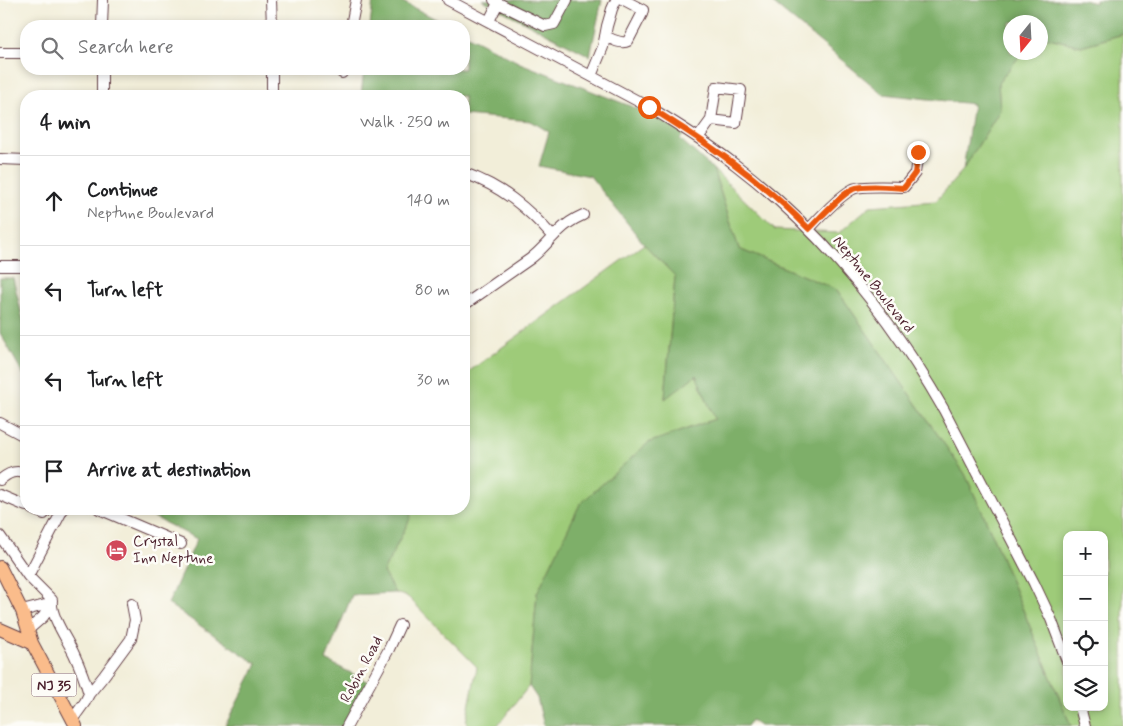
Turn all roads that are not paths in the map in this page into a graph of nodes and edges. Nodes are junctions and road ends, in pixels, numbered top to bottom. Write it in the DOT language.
graph roads {
  1 [pos="102,0"];
  2 [pos="271,0"];
  3 [pos="356,0"];
  4 [pos="448,0"];
  5 [pos="567,0"];
  6 [pos="616,0"];
  7 [pos="624,0"];
  8 [pos="496,1"];
  9 [pos="102,20"];
  10 [pos="272,20"];
  11 [pos="351,20"];
  12 [pos="488,22"];
  13 [pos="605,36"];
  14 [pos="0,53"];
  15 [pos="20,53"];
  16 [pos="102,75"];
  17 [pos="272,75"];
  18 [pos="591,76"];
  19 [pos="102,90"];
  20 [pos="272,90"];
  21 [pos="711,120"];
  22 [pos="698,138"];
  23 [pos="918,152"];
  24 [pos="0,159"];
  25 [pos="20,160"];
  26 [pos="470,176"];
  27 [pos="582,215"];
  28 [pos="809,229"];
  29 [pos="553,237"];
  30 [pos="0,266"];
  31 [pos="20,266"];
  32 [pos="470,301"];
  33 [pos="0,423"];
  34 [pos="20,434"];
  35 [pos="20,471"];
  36 [pos="0,480"];
  37 [pos="0,494"];
  38 [pos="20,503"];
  39 [pos="60,515"];
  40 [pos="113,515"];
  41 [pos="0,536"];
  42 [pos="181,544"];
  43 [pos="0,567"];
  44 [pos="28,576"];
  45 [pos="132,604"];
  46 [pos="51,606"];
  47 [pos="22,611"];
  48 [pos="400,625"];
  49 [pos="0,629"];
  50 [pos="28,630"];
  51 [pos="32,643"];
  52 [pos="1063,651"];
  53 [pos="89,694"];
  54 [pos="1081,711"];
  55 [pos="74,723"];
  56 [pos="347,726"];
  57 [pos="1085,726"];
  1 -- 9 [label="street"];
  2 -- 10 [label="street"];
  3 -- 11 [label="street"];
  4 -- 12 [label="street, Neptune Boulevard"];
  5 -- 8 [label="street"];
  6 -- 13 [label="street"];
  7 -- 13 [label="street"];
  8 -- 12 [label="street"];
  12 -- 18 [label="street, Neptune Boulevard"];
  13 -- 18 [label="street"];
  14 -- 15 [label="street"];
  16 -- 19 [label="street"];
  17 -- 20 [label="street"];
  18 -- 22 [label="street, Neptune Boulevard"];
  21 -- 22 [label="street"];
  22 -- 28 [label="street, Neptune Boulevard"];
  23 -- 28 [label="street"];
  24 -- 25 [label="street"];
  26 -- 29 [label="street"];
  27 -- 29 [label="street"];
  28 -- 52 [label="street, Neptune Boulevard"];
  29 -- 32 [label="street"];
  30 -- 31 [label="street"];
  33 -- 34 [label="street"];
  35 -- 36 [label="street"];
  37 -- 38 [label="street"];
  39 -- 44 [label="street"];
  40 -- 42 [label="street"];
  41 -- 44 [label="street"];
  43 -- 47 [label="main road, NJ 35"];
  44 -- 46 [label="street"];
  45 -- 53 [label="street"];
  46 -- 47 [label="street"];
  46 -- 50 [label="street"];
  46 -- 53 [label="street"];
  47 -- 50 [label="main road, NJ 35"];
  48 -- 56 [label="street, Robin Road"];
  49 -- 51 [label="main road"];
  50 -- 51 [label="main road, NJ 35"];
  51 -- 55 [label="main road, NJ 35"];
  53 -- 55 [label="street"];
  54 -- 57 [label="street"];
}
